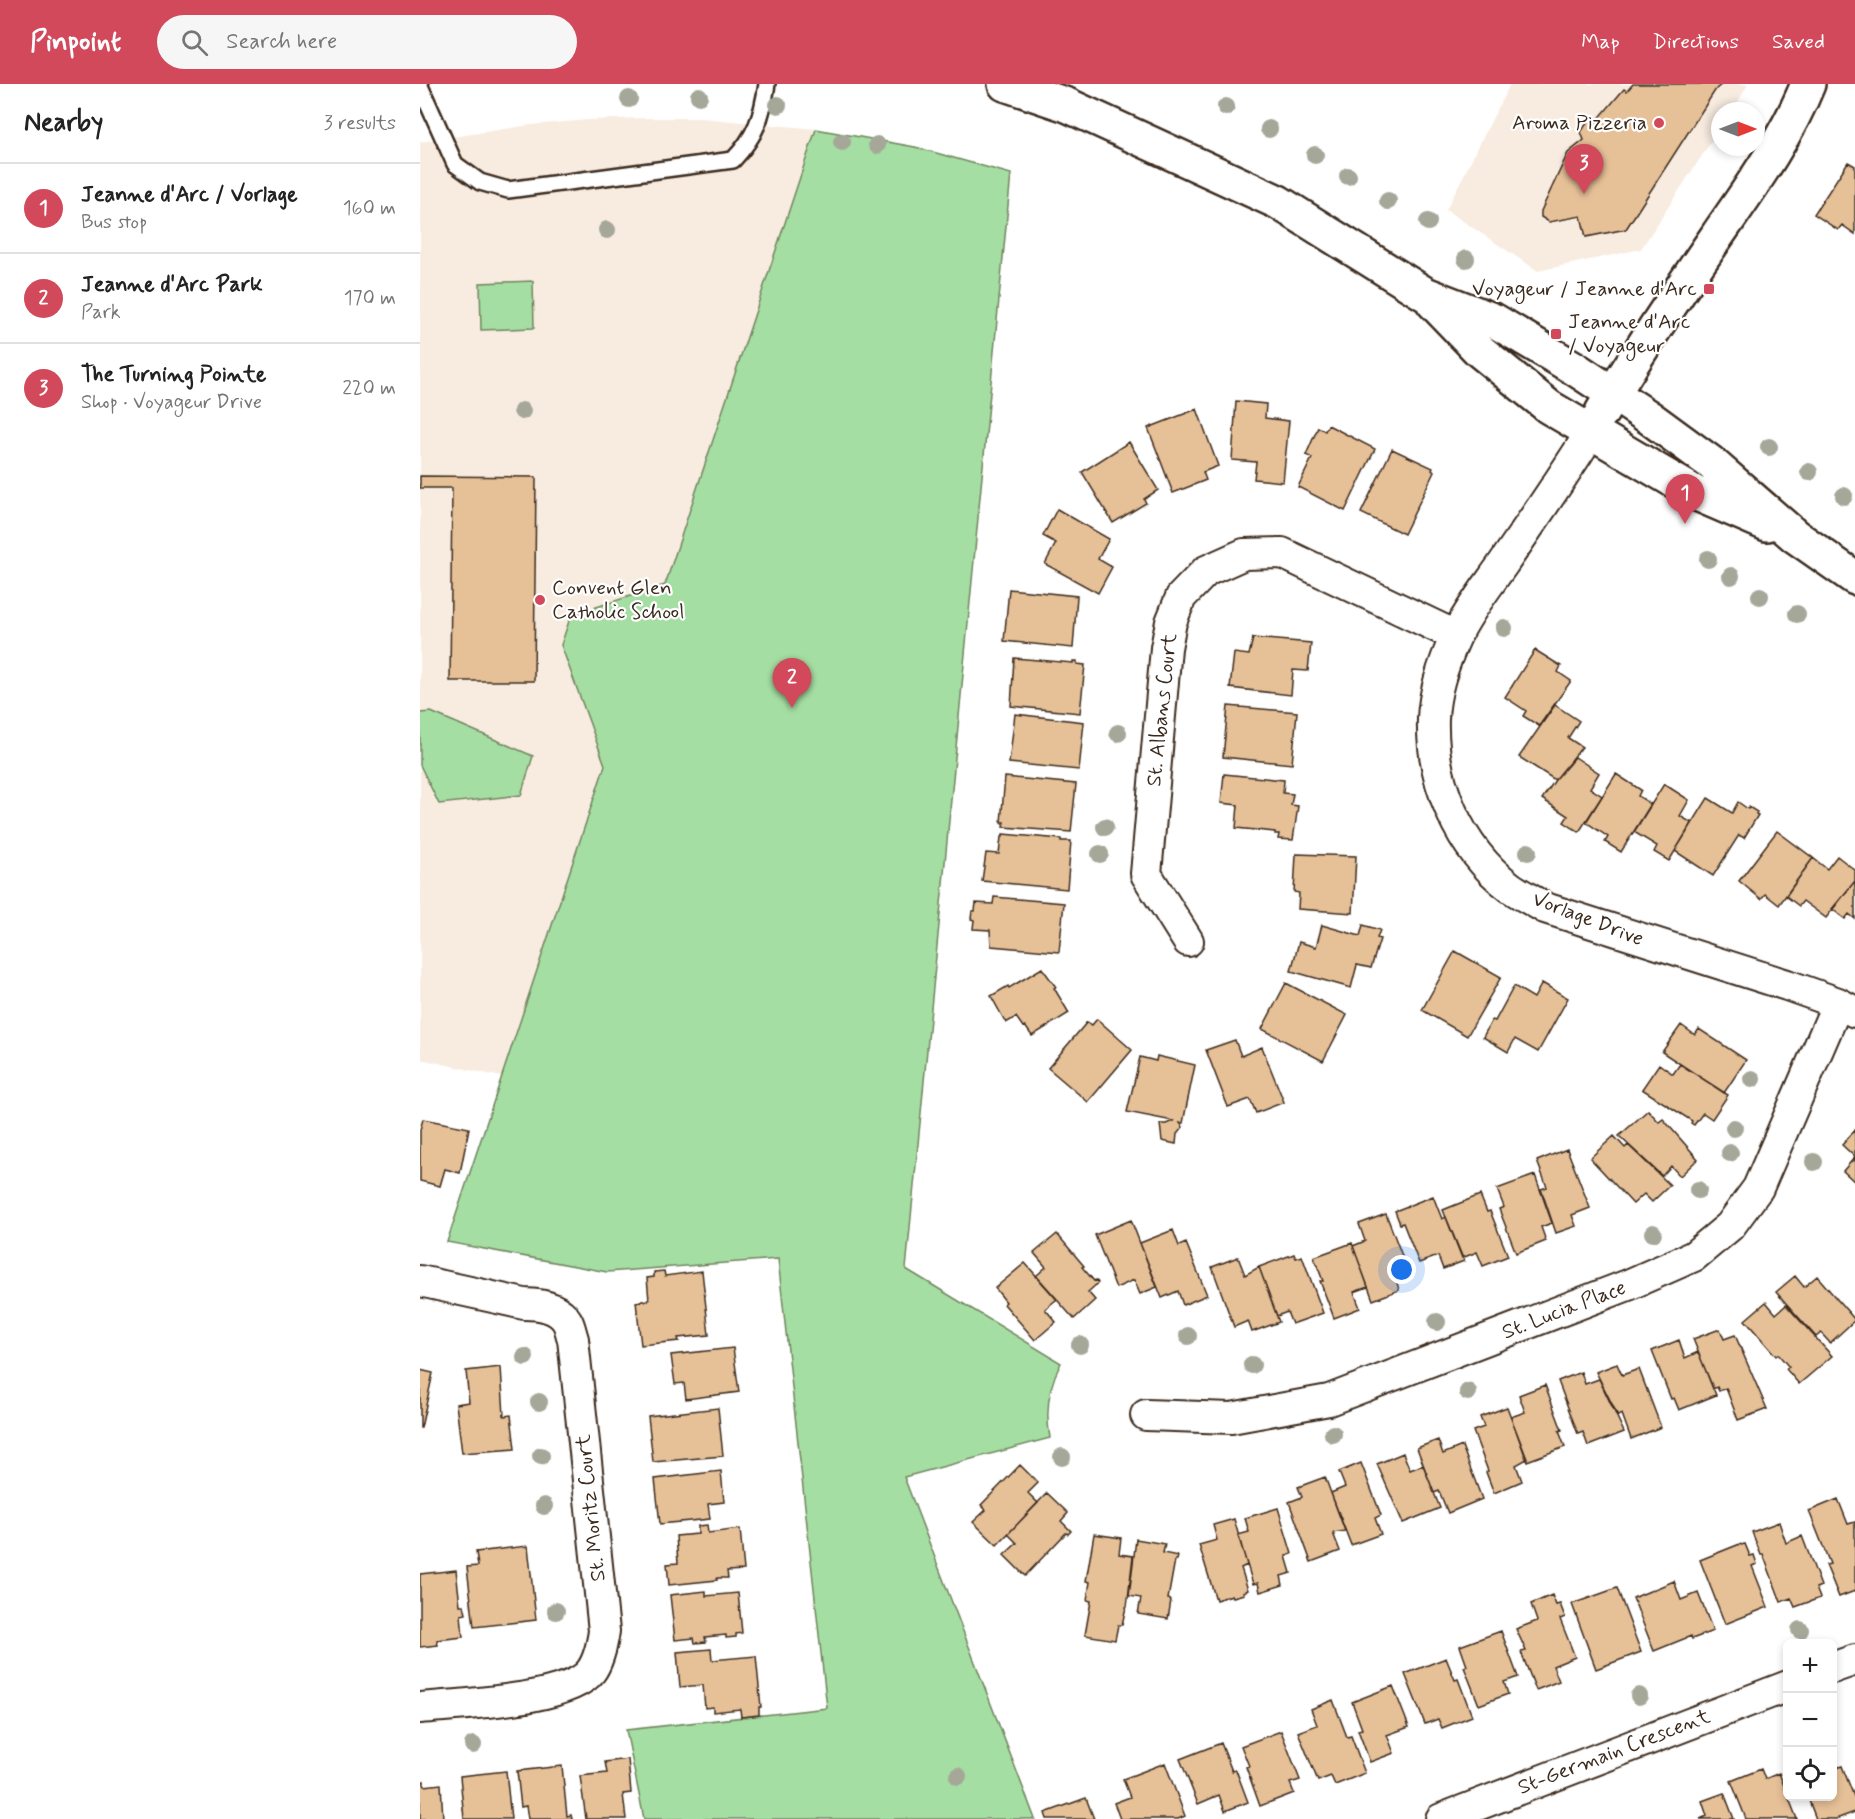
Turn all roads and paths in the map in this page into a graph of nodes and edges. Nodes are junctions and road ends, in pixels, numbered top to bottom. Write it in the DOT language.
graph roads {
  1 [pos="768,84"];
  2 [pos="1005,84"];
  3 [pos="1809,84"];
  4 [pos="420,86"];
  5 [pos="1425,294"];
  6 [pos="1613,394"];
  7 [pos="1591,432"];
  8 [pos="1795,536"];
  9 [pos="1855,578"];
  10 [pos="1456,636"];
  11 [pos="1188,941"];
  12 [pos="1847,1007"];
  13 [pos="420,1281"];
  14 [pos="1146,1415"];
  15 [pos="1855,1660"];
  16 [pos="1837,1667"];
  17 [pos="1783,1688"];
  18 [pos="420,1708"];
  19 [pos="1441,1819"];
  1 -- 4 [label="lane"];
  2 -- 5 [label="main road"];
  3 -- 6 [label="main road"];
  5 -- 6 [label="main road"];
  5 -- 7 [label="main road"];
  6 -- 7 [label="main road"];
  6 -- 8 [label="main road"];
  7 -- 8 [label="main road"];
  7 -- 10 [label="street, Vorlage Drive"];
  8 -- 9 [label="main road"];
  10 -- 11 [label="street, St. Albans Court"];
  10 -- 12 [label="street, Vorlage Drive"];
  12 -- 14 [label="street, St. Lucia Place"];
  13 -- 18 [label="street, St. Moritz Court"];
  15 -- 16 [label="street"];
  17 -- 19 [label="street, St-Germain Crescent"];
}
